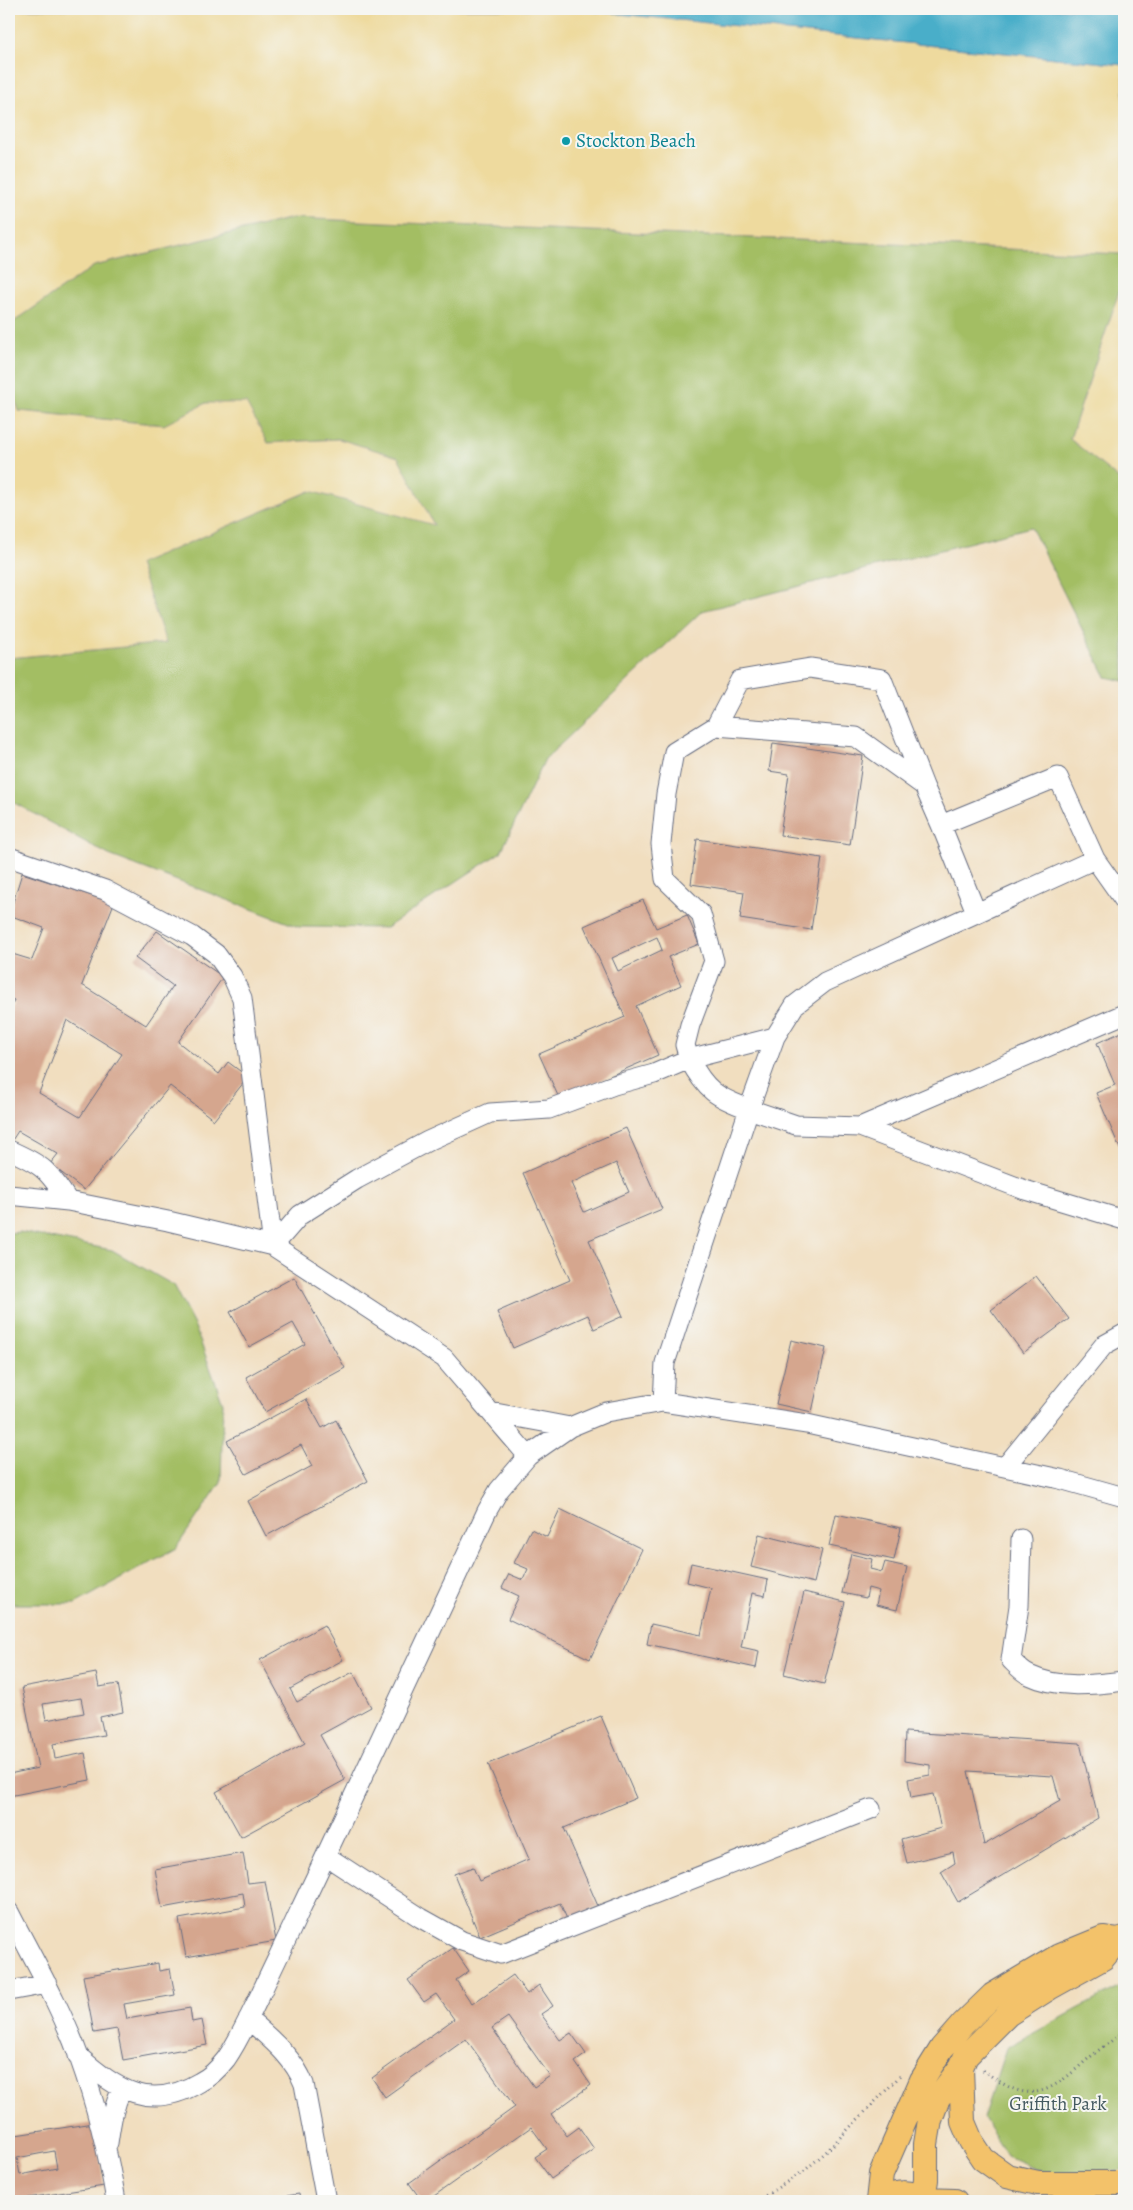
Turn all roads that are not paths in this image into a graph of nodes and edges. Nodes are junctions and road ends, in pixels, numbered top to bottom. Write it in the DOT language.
graph roads {
  1 [pos="716,726"];
  2 [pos="924,786"];
  3 [pos="941,825"];
  4 [pos="9,857"];
  5 [pos="1095,859"];
  6 [pos="1124,900"];
  7 [pos="976,912"];
  8 [pos="1124,1014"];
  9 [pos="775,1037"];
  10 [pos="689,1059"];
  11 [pos="749,1109"];
  12 [pos="860,1127"];
  13 [pos="9,1150"];
  14 [pos="9,1195"];
  15 [pos="68,1202"];
  16 [pos="1124,1220"];
  17 [pos="273,1246"];
  18 [pos="1124,1334"];
  19 [pos="663,1402"];
  20 [pos="490,1412"];
  21 [pos="570,1427"];
  22 [pos="528,1456"];
  23 [pos="1005,1467"];
  24 [pos="1124,1497"];
  25 [pos="1021,1539"];
  26 [pos="1124,1681"];
  27 [pos="871,1809"];
  28 [pos="326,1856"];
  29 [pos="9,1912"];
  30 [pos="1121,1939"];
  31 [pos="47,1984"];
  32 [pos="9,1991"];
  33 [pos="248,2019"];
  34 [pos="78,2056"];
  35 [pos="973,2069"];
  36 [pos="122,2089"];
  37 [pos="107,2149"];
  38 [pos="1124,2184"];
  39 [pos="925,2200"];
  40 [pos="116,2201"];
  41 [pos="326,2201"];
  42 [pos="878,2201"];
  43 [pos="956,2201"];
  1 -- 2 [label="lane"];
  1 -- 2 [label="lane"];
  1 -- 10 [label="lane"];
  2 -- 3 [label="lane"];
  3 -- 5 [label="lane"];
  3 -- 7 [label="lane"];
  4 -- 17 [label="lane"];
  5 -- 6 [label="lane"];
  5 -- 7 [label="lane"];
  7 -- 9 [label="lane"];
  8 -- 12 [label="lane"];
  9 -- 10 [label="lane"];
  9 -- 11 [label="lane"];
  10 -- 11 [label="lane"];
  10 -- 17 [label="lane"];
  11 -- 12 [label="lane"];
  11 -- 19 [label="lane"];
  12 -- 16 [label="lane"];
  13 -- 15 [label="lane"];
  14 -- 15 [label="lane"];
  15 -- 17 [label="lane"];
  17 -- 20 [label="lane"];
  18 -- 23 [label="lane"];
  19 -- 21 [label="lane"];
  19 -- 23 [label="lane"];
  20 -- 21 [label="lane"];
  20 -- 22 [label="lane"];
  21 -- 22 [label="lane"];
  22 -- 28 [label="lane"];
  23 -- 24 [label="lane"];
  25 -- 26 [label="lane"];
  27 -- 28 [label="lane"];
  28 -- 33 [label="lane"];
  29 -- 31 [label="lane"];
  30 -- 35 [label="main road"];
  30 -- 42 [label="main road"];
  31 -- 32 [label="lane"];
  31 -- 34 [label="lane"];
  33 -- 36 [label="lane"];
  33 -- 41 [label="lane"];
  34 -- 36 [label="lane"];
  34 -- 37 [label="lane"];
  35 -- 38 [label="main road"];
  35 -- 39 [label="main road"];
  36 -- 37 [label="lane"];
  37 -- 40 [label="lane"];
  39 -- 42 [label="main road"];
  39 -- 43 [label="main road"];
}
